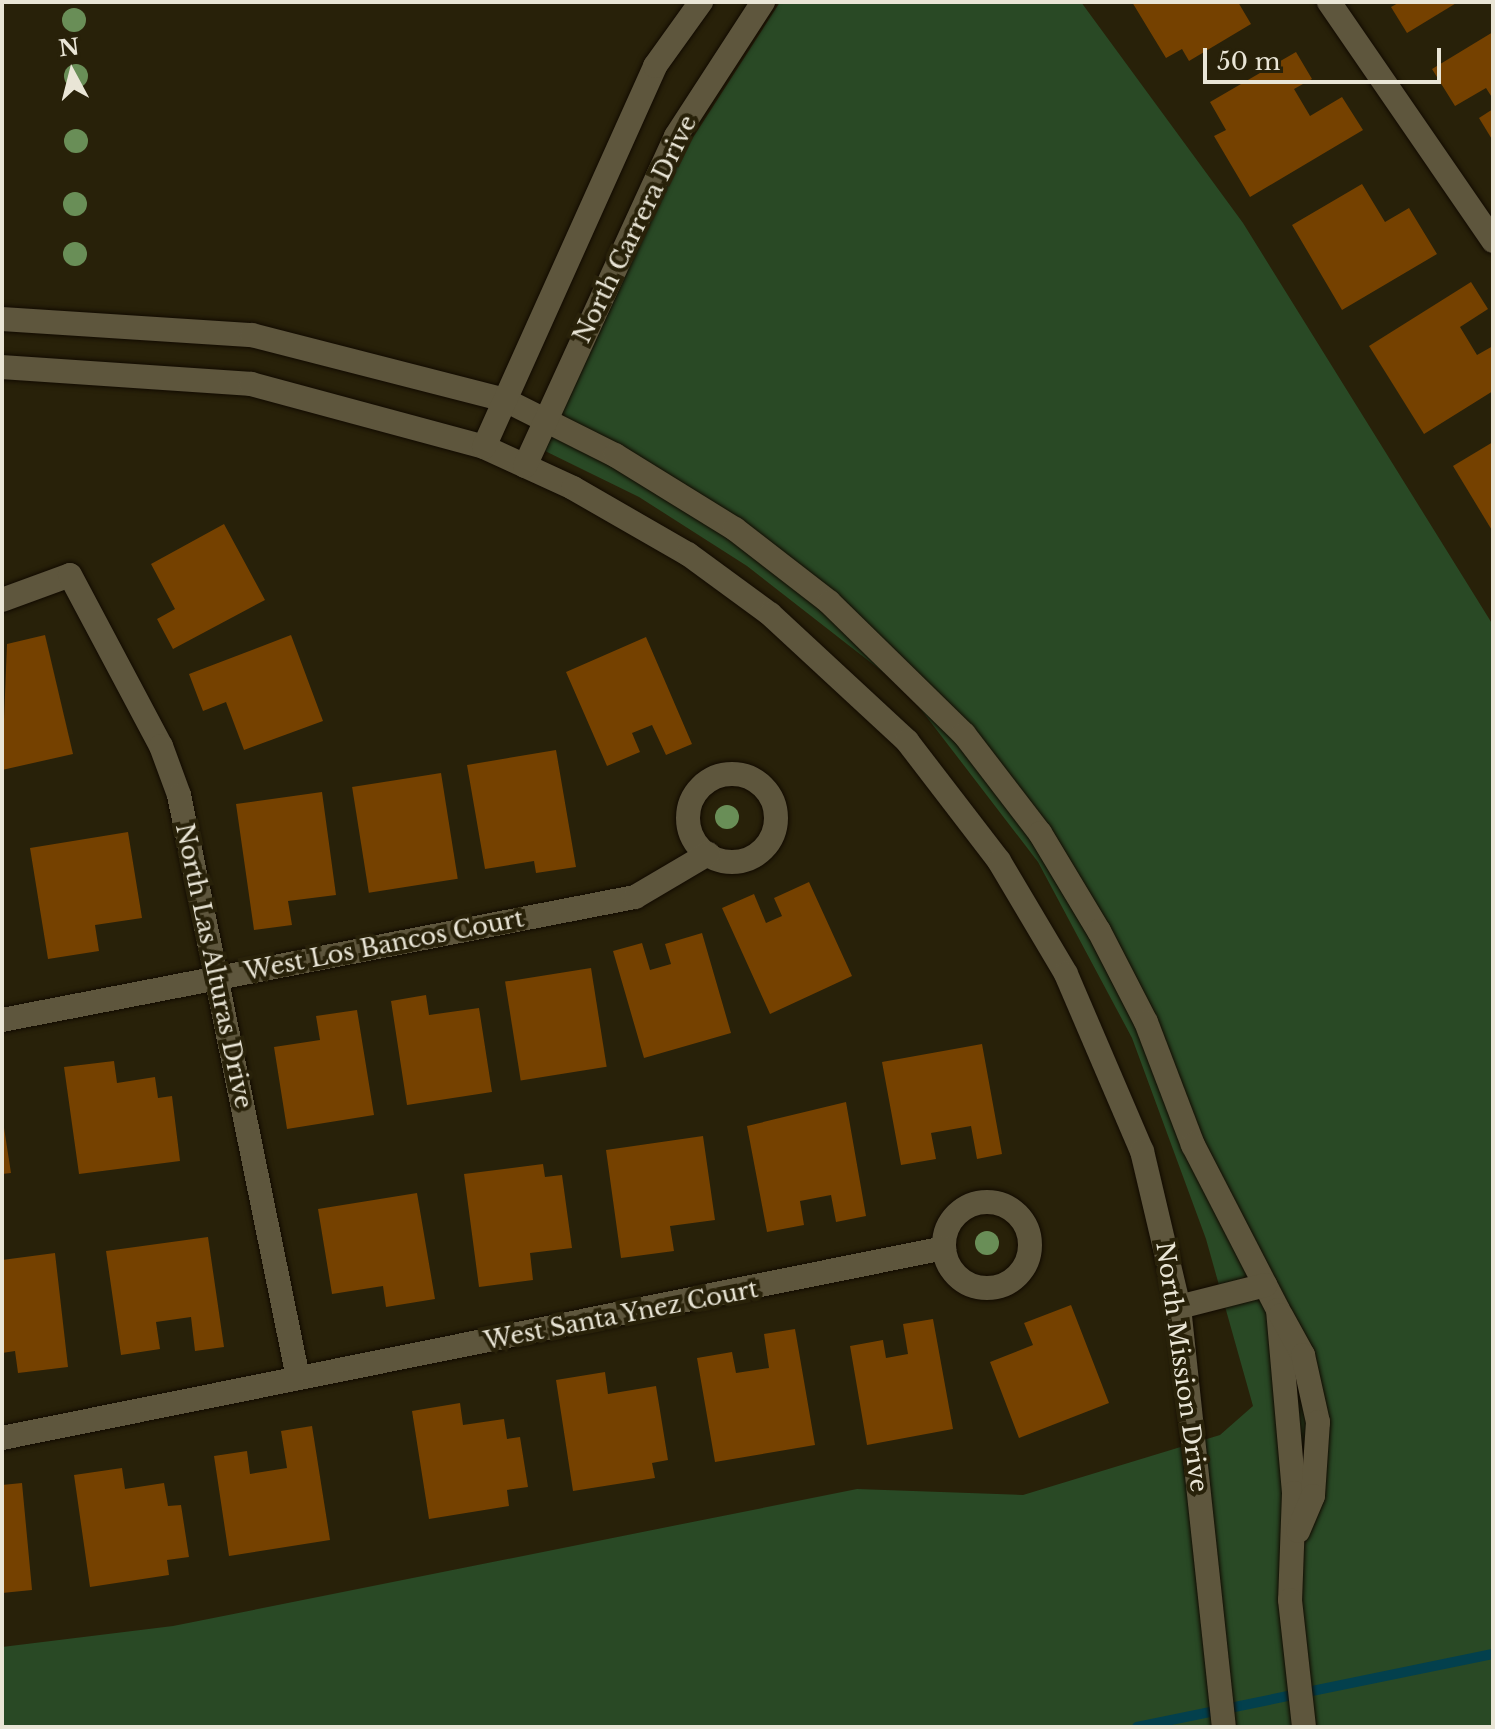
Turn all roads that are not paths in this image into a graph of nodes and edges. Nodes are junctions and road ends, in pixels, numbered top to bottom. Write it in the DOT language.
graph roads {
  1 [pos="701,2"];
  2 [pos="763,2"];
  3 [pos="1329,2"];
  4 [pos="1493,241"];
  5 [pos="2,319"];
  6 [pos="2,367"];
  7 [pos="505,400"];
  8 [pos="545,419"];
  9 [pos="484,447"];
  10 [pos="525,466"];
  11 [pos="2,600"];
  12 [pos="708,854"];
  13 [pos="217,977"];
  14 [pos="2,1020"];
  15 [pos="944,1248"];
  16 [pos="1265,1285"];
  17 [pos="1179,1307"];
  18 [pos="298,1378"];
  19 [pos="2,1438"];
  20 [pos="1224,1727"];
  21 [pos="1304,1727"];
  1 -- 7 [label="street, North Carrera Drive"];
  2 -- 8 [label="street, North Carrera Drive"];
  3 -- 4 [label="street"];
  5 -- 7 [label="street"];
  6 -- 9 [label="street, North Mission Drive"];
  7 -- 8 [label="street"];
  7 -- 9 [label="street, North Carrera Drive"];
  8 -- 10 [label="street, North Carrera Drive"];
  8 -- 16 [label="street"];
  9 -- 10 [label="street, North Mission Drive"];
  10 -- 17 [label="street, North Mission Drive"];
  11 -- 13 [label="street, North Las Alturas Drive"];
  12 -- 13 [label="street, West Los Bancos Court"];
  13 -- 14 [label="street, West Los Bancos Court"];
  13 -- 18 [label="street, North Las Alturas Drive"];
  15 -- 18 [label="street, West Santa Ynez Court"];
  16 -- 17 [label="street"];
  16 -- 21 [label="street"];
  17 -- 20 [label="street, North Mission Drive"];
  18 -- 19 [label="street, West Santa Ynez Court"];
}
